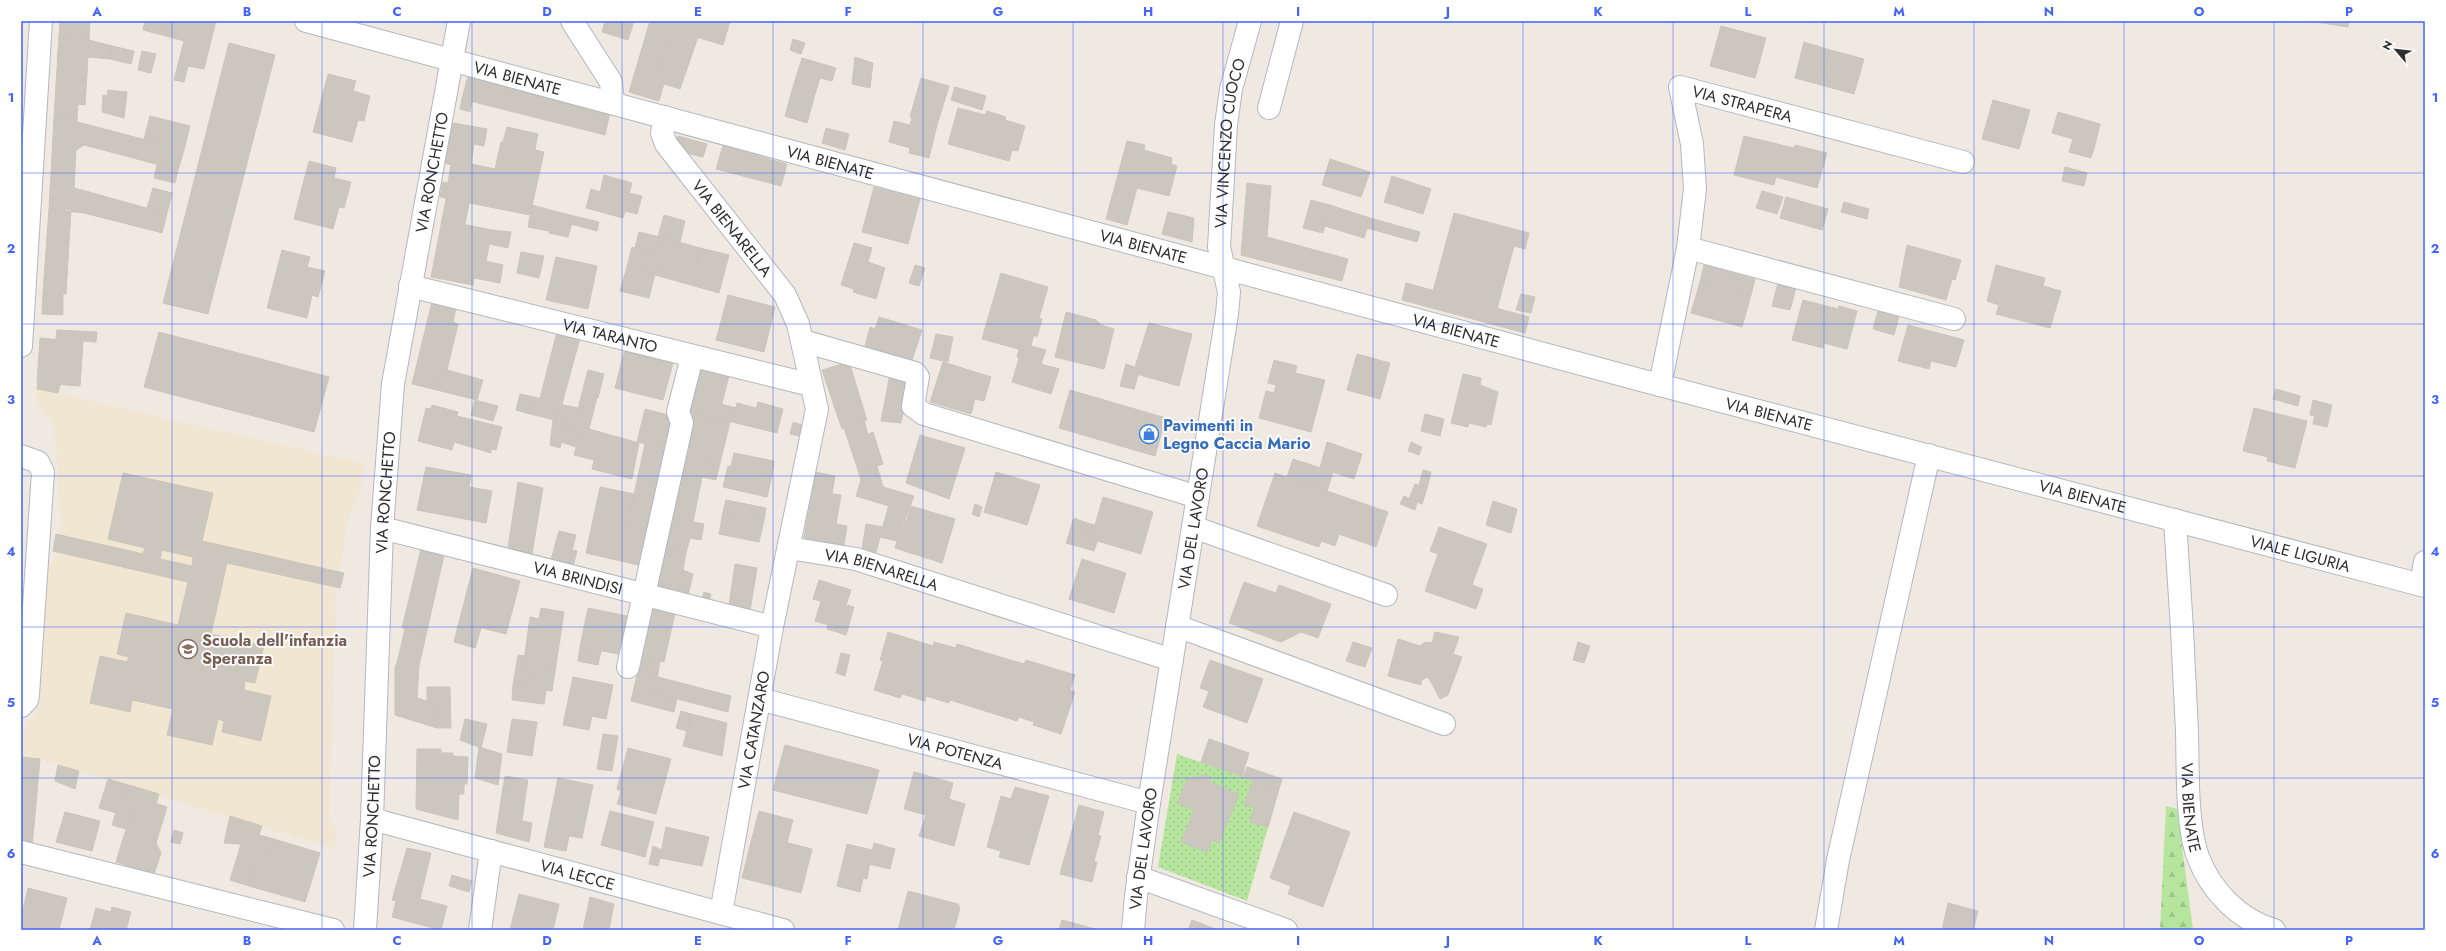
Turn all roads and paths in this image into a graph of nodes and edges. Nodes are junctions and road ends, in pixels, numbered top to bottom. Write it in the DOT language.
graph roads {
  1 [pos="41,21"];
  2 [pos="306,21"];
  3 [pos="459,21"];
  4 [pos="572,21"];
  5 [pos="1250,21"];
  6 [pos="1292,21"];
  7 [pos="453,59"];
  8 [pos="613,103"];
  9 [pos="1269,108"];
  10 [pos="666,117"];
  11 [pos="1963,162"];
  12 [pos="1688,248"];
  13 [pos="1222,266"];
  14 [pos="410,286"];
  15 [pos="1954,319"];
  16 [pos="803,341"];
  17 [pos="21,346"];
  18 [pos="692,356"];
  19 [pos="811,385"];
  20 [pos="1660,385"];
  21 [pos="21,456"];
  22 [pos="1929,456"];
  23 [pos="1198,497"];
  24 [pos="2175,520"];
  25 [pos="1193,527"];
  26 [pos="382,528"];
  27 [pos="789,548"];
  28 [pos="2425,562"];
  29 [pos="2423,586"];
  30 [pos="1386,595"];
  31 [pos="642,596"];
  32 [pos="1177,626"];
  33 [pos="772,627"];
  34 [pos="1172,660"];
  35 [pos="628,667"];
  36 [pos="760,699"];
  37 [pos="21,706"];
  38 [pos="1444,724"];
  39 [pos="1149,803"];
  40 [pos="372,819"];
  41 [pos="491,851"];
  42 [pos="21,852"];
  43 [pos="1138,877"];
  44 [pos="721,913"];
  45 [pos="333,930"];
  46 [pos="365,930"];
  47 [pos="480,930"];
  48 [pos="783,930"];
  49 [pos="1133,930"];
  50 [pos="1286,930"];
  51 [pos="1826,930"];
  52 [pos="2274,930"];
  1 -- 17 [label="street"];
  2 -- 7 [label="street, VIA BIENATE"];
  3 -- 7 [label="street, VIA RONCHETTO"];
  4 -- 8 [label="street"];
  5 -- 13 [label="street, VIA VINCENZO CUOCO"];
  6 -- 9 [label="street"];
  7 -- 8 [label="street, VIA BIENATE"];
  7 -- 14 [label="street, VIA RONCHETTO"];
  8 -- 10 [label="street, VIA BIENATE"];
  10 -- 13 [label="street, VIA BIENATE"];
  10 -- 16 [label="street, VIA BIENARELLA"];
  11 -- 12 [label="street, VIA STRAPERA"];
  12 -- 15 [label="street"];
  12 -- 20 [label="street, VIA STRAPERA"];
  13 -- 20 [label="street, VIA BIENATE"];
  13 -- 23 [label="street, VIA DEL LAVORO"];
  14 -- 18 [label="street, VIA TARANTO"];
  14 -- 26 [label="street, VIA RONCHETTO"];
  16 -- 19 [label="street, VIA BIENARELLA"];
  16 -- 23 [label="street"];
  18 -- 19 [label="street, VIA TARANTO"];
  18 -- 31 [label="street"];
  19 -- 27 [label="street, VIA BIENARELLA"];
  20 -- 22 [label="street, VIA BIENATE"];
  21 -- 37 [label="street"];
  22 -- 24 [label="street, VIA BIENATE"];
  22 -- 51 [label="street"];
  23 -- 25 [label="street, VIA DEL LAVORO"];
  24 -- 29 [label="street, VIALE LIGURIA"];
  24 -- 52 [label="street, VIA BIENATE"];
  25 -- 30 [label="street"];
  25 -- 32 [label="street, VIA DEL LAVORO"];
  26 -- 31 [label="street, VIA BRINDISI"];
  26 -- 40 [label="street, VIA RONCHETTO"];
  27 -- 33 [label="street, VIA CATANZARO"];
  27 -- 34 [label="street, VIA BIENARELLA"];
  28 -- 29 [label="street"];
  31 -- 33 [label="street, VIA BRINDISI"];
  31 -- 35 [label="street"];
  32 -- 34 [label="street, VIA DEL LAVORO"];
  32 -- 38 [label="street"];
  33 -- 36 [label="street, VIA CATANZARO"];
  34 -- 39 [label="street, VIA DEL LAVORO"];
  36 -- 39 [label="street, VIA POTENZA"];
  36 -- 44 [label="street, VIA CATANZARO"];
  39 -- 43 [label="street, VIA DEL LAVORO"];
  40 -- 41 [label="street, VIA LECCE"];
  40 -- 46 [label="street, VIA RONCHETTO"];
  41 -- 44 [label="street, VIA LECCE"];
  41 -- 47 [label="street"];
  42 -- 45 [label="street"];
  43 -- 49 [label="street, VIA DEL LAVORO"];
  43 -- 50 [label="street"];
  44 -- 48 [label="street, VIA LECCE"];
}
